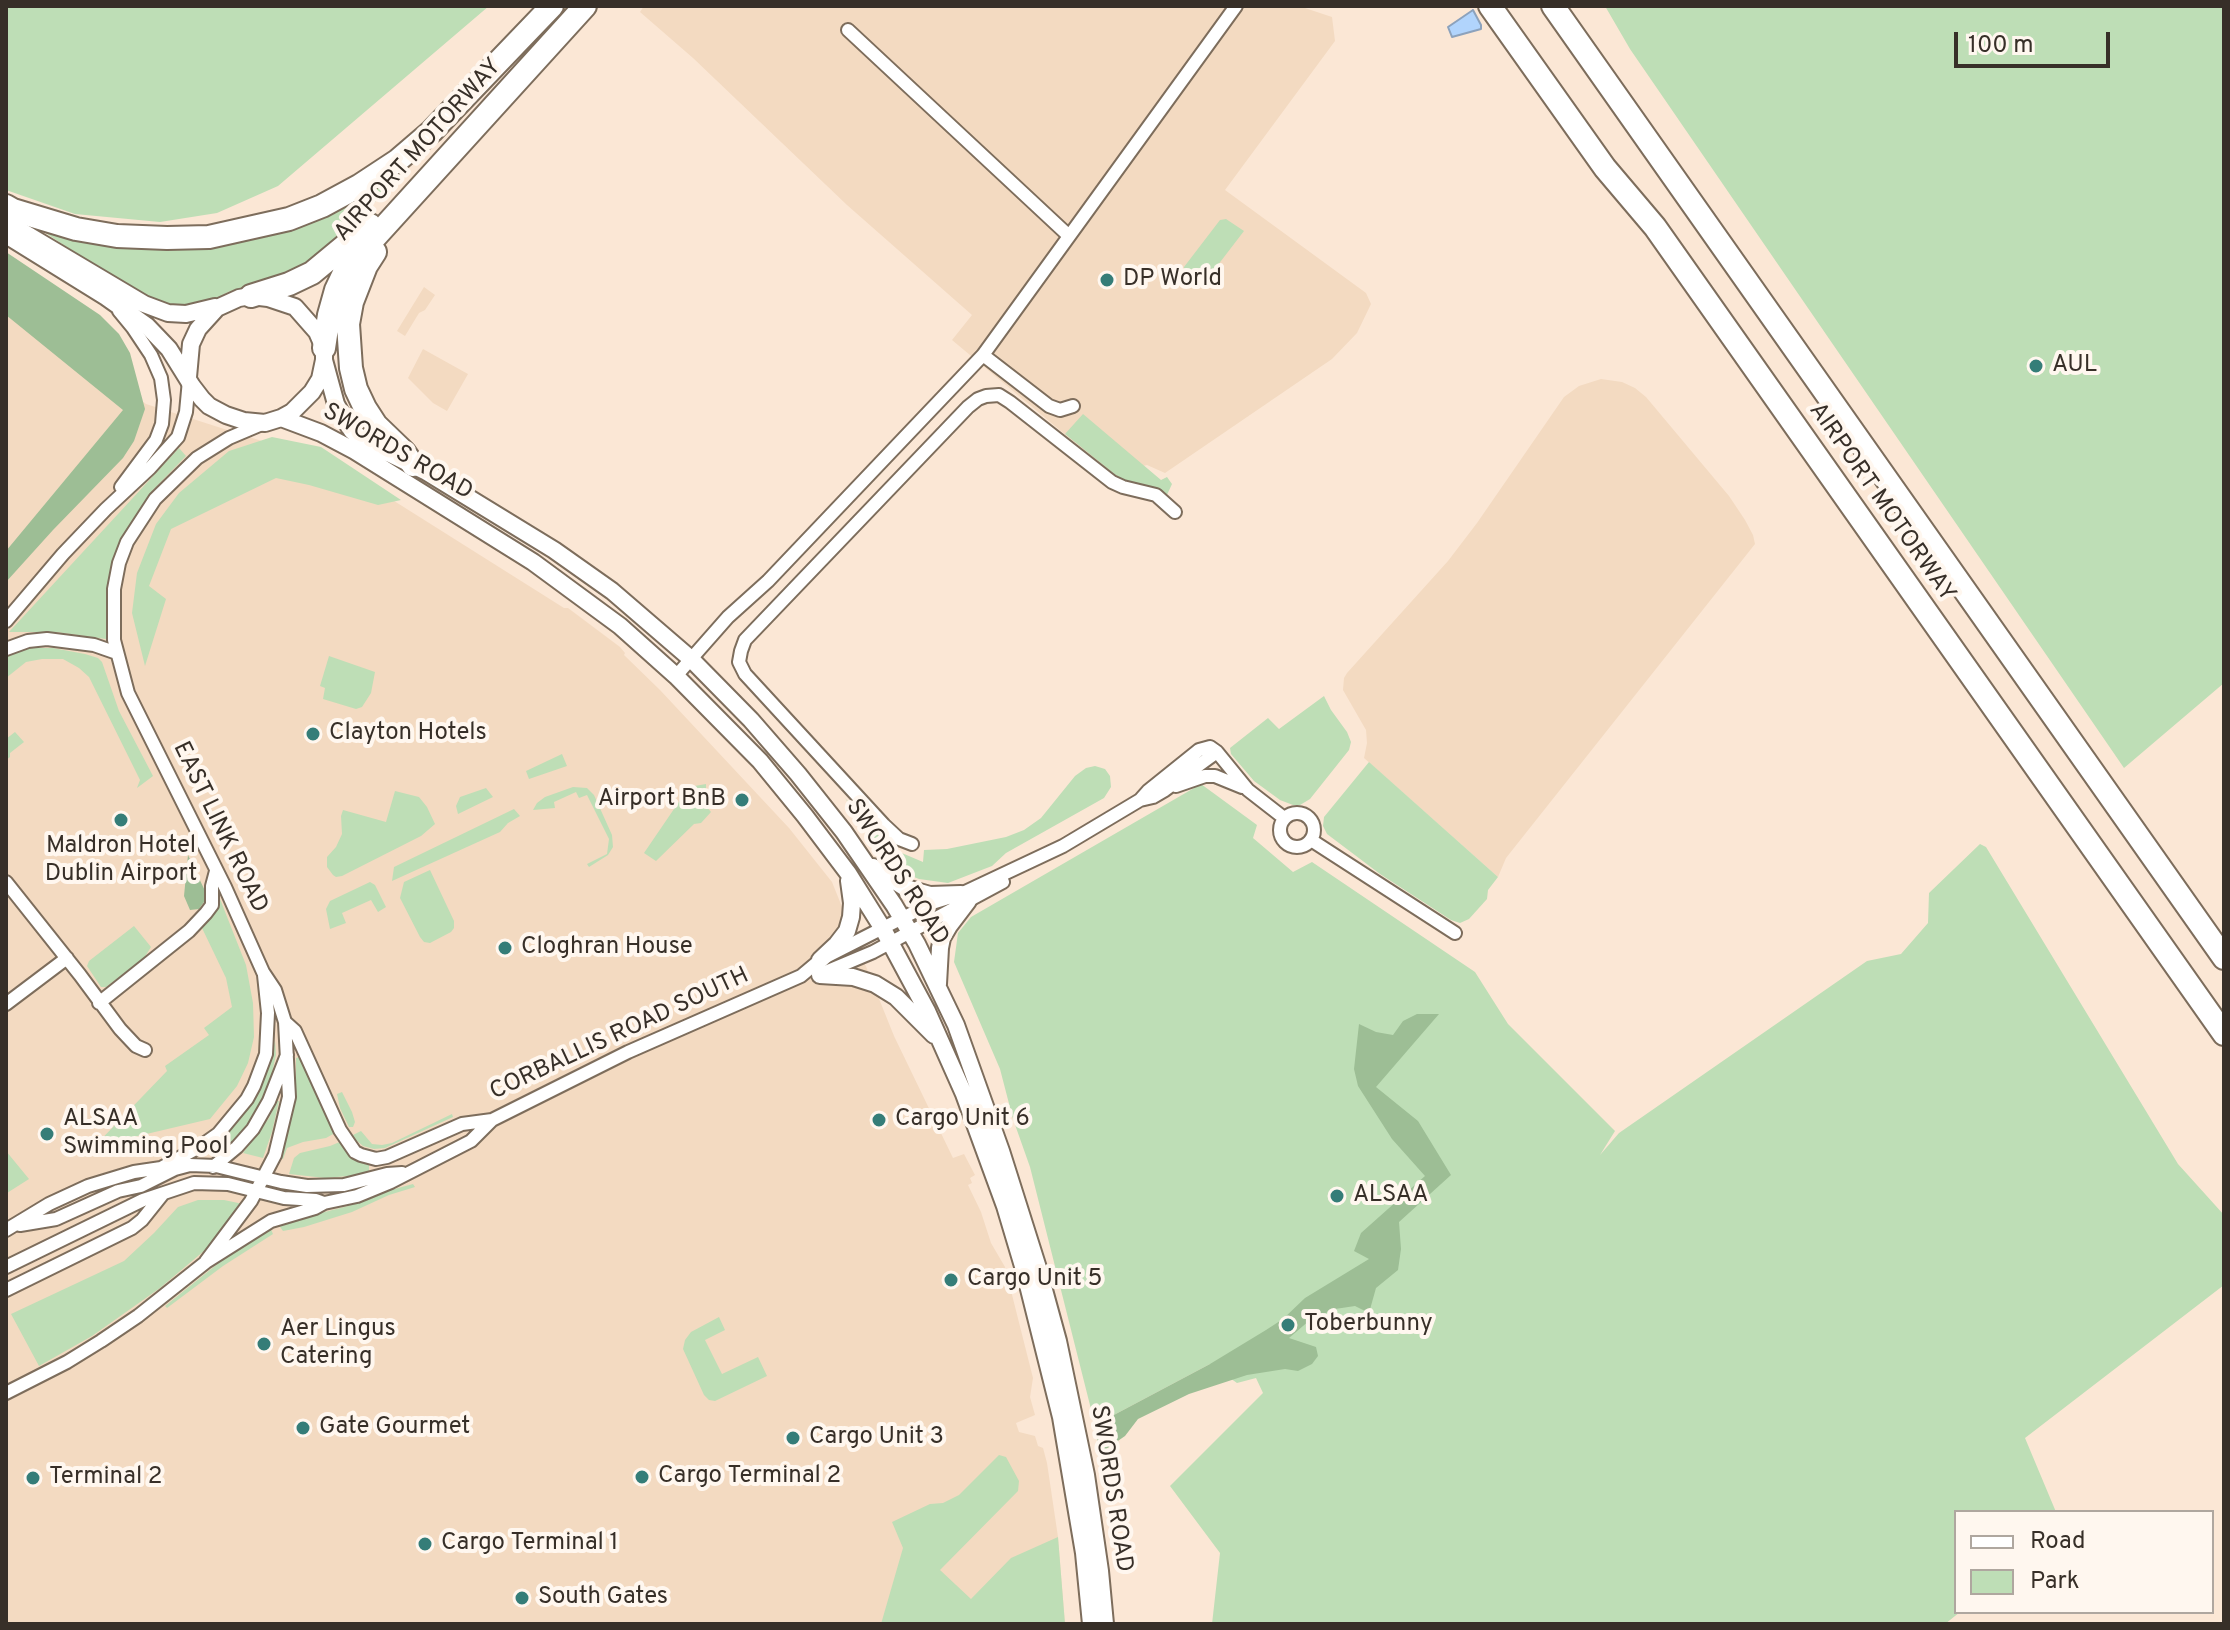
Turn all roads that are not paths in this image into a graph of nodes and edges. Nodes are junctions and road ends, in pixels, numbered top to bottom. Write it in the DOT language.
graph roads {
  1 [pos="552,6"];
  2 [pos="571,6"];
  3 [pos="585,6"];
  4 [pos="1236,6"];
  5 [pos="1490,6"];
  6 [pos="1502,6"];
  7 [pos="1553,6"];
  8 [pos="1563,6"];
  9 [pos="848,30"];
  10 [pos="1636,122"];
  11 [pos="420,189"];
  12 [pos="6,206"];
  13 [pos="6,214"];
  14 [pos="6,222"];
  15 [pos="1655,227"];
  16 [pos="6,235"];
  17 [pos="1069,236"];
  18 [pos="110,292"];
  19 [pos="251,296"];
  20 [pos="224,304"];
  21 [pos="324,354"];
  22 [pos="983,355"];
  23 [pos="188,379"];
  24 [pos="1073,406"];
  25 [pos="273,420"];
  26 [pos="413,465"];
  27 [pos="106,509"];
  28 [pos="1175,512"];
  29 [pos="6,621"];
  30 [pos="6,649"];
  31 [pos="117,653"];
  32 [pos="691,659"];
  33 [pos="676,676"];
  34 [pos="1217,752"];
  35 [pos="1165,790"];
  36 [pos="1248,790"];
  37 [pos="1140,800"];
  38 [pos="1284,818"];
  39 [pos="2083,835"];
  40 [pos="1311,840"];
  41 [pos="912,844"];
  42 [pos="865,861"];
  43 [pos="216,871"];
  44 [pos="848,873"];
  45 [pos="6,882"];
  46 [pos="964,898"];
  47 [pos="906,925"];
  48 [pos="1455,933"];
  49 [pos="887,936"];
  50 [pos="67,958"];
  51 [pos="2224,958"];
  52 [pos="820,967"];
  53 [pos="263,972"];
  54 [pos="938,986"];
  55 [pos="99,1003"];
  56 [pos="6,1004"];
  57 [pos="285,1022"];
  58 [pos="2224,1034"];
  59 [pos="941,1041"];
  60 [pos="145,1050"];
  61 [pos="2224,1052"];
  62 [pos="287,1055"];
  63 [pos="492,1120"];
  64 [pos="216,1166"];
  65 [pos="408,1172"];
  66 [pos="264,1177"];
  67 [pos="179,1187"];
  68 [pos="258,1191"];
  69 [pos="163,1193"];
  70 [pos="324,1203"];
  71 [pos="9,1228"];
  72 [pos="206,1262"];
  73 [pos="6,1267"];
  74 [pos="6,1290"];
  75 [pos="6,1393"];
  76 [pos="1091,1624"];
  77 [pos="1105,1624"];
  1 -- 12 [label="highway"];
  2 -- 19 [label="highway, AIRPORT MOTORWAY"];
  3 -- 11 [label="highway, AIRPORT MOTORWAY"];
  4 -- 17 [label="street"];
  5 -- 15 [label="highway, AIRPORT MOTORWAY"];
  6 -- 15 [label="highway"];
  7 -- 10 [label="highway"];
  8 -- 10 [label="highway"];
  9 -- 17 [label="street"];
  10 -- 51 [label="highway, AIRPORT MOTORWAY"];
  11 -- 21 [label="highway, AIRPORT MOTORWAY"];
  11 -- 26 [label="highway"];
  13 -- 18 [label="main road"];
  14 -- 18 [label="main road"];
  15 -- 39 [label="highway, AIRPORT MOTORWAY"];
  16 -- 18 [label="main road"];
  17 -- 22 [label="street"];
  18 -- 20 [label="main road"];
  18 -- 23 [label="main road"];
  18 -- 27 [label="street"];
  19 -- 20 [label="main road"];
  19 -- 21 [label="main road"];
  20 -- 23 [label="main road"];
  21 -- 25 [label="main road"];
  21 -- 26 [label="main road, SWORDS ROAD"];
  22 -- 24 [label="street"];
  22 -- 32 [label="street"];
  23 -- 25 [label="main road"];
  23 -- 27 [label="street"];
  25 -- 31 [label="street, EAST LINK ROAD"];
  25 -- 33 [label="main road, SWORDS ROAD"];
  26 -- 32 [label="main road, SWORDS ROAD"];
  27 -- 29 [label="street"];
  28 -- 41 [label="street"];
  30 -- 31 [label="street"];
  31 -- 43 [label="street, EAST LINK ROAD"];
  32 -- 33 [label="street"];
  32 -- 42 [label="main road, SWORDS ROAD"];
  33 -- 44 [label="main road, SWORDS ROAD"];
  34 -- 35 [label="street"];
  34 -- 36 [label="street"];
  34 -- 37 [label="street"];
  35 -- 36 [label="street"];
  35 -- 37 [label="street"];
  36 -- 38 [label="street"];
  37 -- 46 [label="street, CORBALLIS ROAD SOUTH"];
  38 -- 40 [label="street"];
  38 -- 40 [label="street"];
  39 -- 58 [label="highway, AIRPORT MOTORWAY"];
  39 -- 61 [label="highway"];
  40 -- 48 [label="street"];
  42 -- 46 [label="main road"];
  42 -- 47 [label="main road, SWORDS ROAD"];
  43 -- 53 [label="street, EAST LINK ROAD"];
  43 -- 55 [label="street"];
  44 -- 49 [label="main road, SWORDS ROAD"];
  44 -- 52 [label="main road"];
  45 -- 50 [label="street"];
  46 -- 47 [label="street, CORBALLIS ROAD SOUTH"];
  46 -- 54 [label="main road"];
  47 -- 49 [label="street, CORBALLIS ROAD SOUTH"];
  47 -- 54 [label="main road, SWORDS ROAD"];
  49 -- 52 [label="street, CORBALLIS ROAD SOUTH"];
  49 -- 59 [label="main road, SWORDS ROAD"];
  50 -- 55 [label="street"];
  50 -- 56 [label="street"];
  52 -- 59 [label="main road"];
  52 -- 63 [label="street, CORBALLIS ROAD SOUTH"];
  53 -- 57 [label="street, EAST LINK ROAD"];
  53 -- 71 [label="street"];
  54 -- 77 [label="main road, SWORDS ROAD"];
  55 -- 60 [label="street"];
  57 -- 62 [label="street, EAST LINK ROAD"];
  57 -- 63 [label="street, EAST LINK ROAD"];
  59 -- 76 [label="main road, SWORDS ROAD"];
  62 -- 64 [label="street"];
  62 -- 66 [label="street, EAST LINK ROAD"];
  63 -- 65 [label="street, CORBALLIS ROAD SOUTH"];
  64 -- 66 [label="street"];
  64 -- 67 [label="street"];
  64 -- 71 [label="street"];
  65 -- 66 [label="street"];
  65 -- 70 [label="street, CORBALLIS ROAD SOUTH"];
  66 -- 68 [label="street, CORBALLIS ROAD SOUTH"];
  67 -- 68 [label="street"];
  67 -- 69 [label="street"];
  68 -- 70 [label="street"];
  68 -- 72 [label="street, CORBALLIS ROAD SOUTH"];
  69 -- 73 [label="street"];
  69 -- 74 [label="street"];
  70 -- 72 [label="street, CORBALLIS ROAD SOUTH"];
  72 -- 75 [label="street, CORBALLIS ROAD SOUTH"];
}
